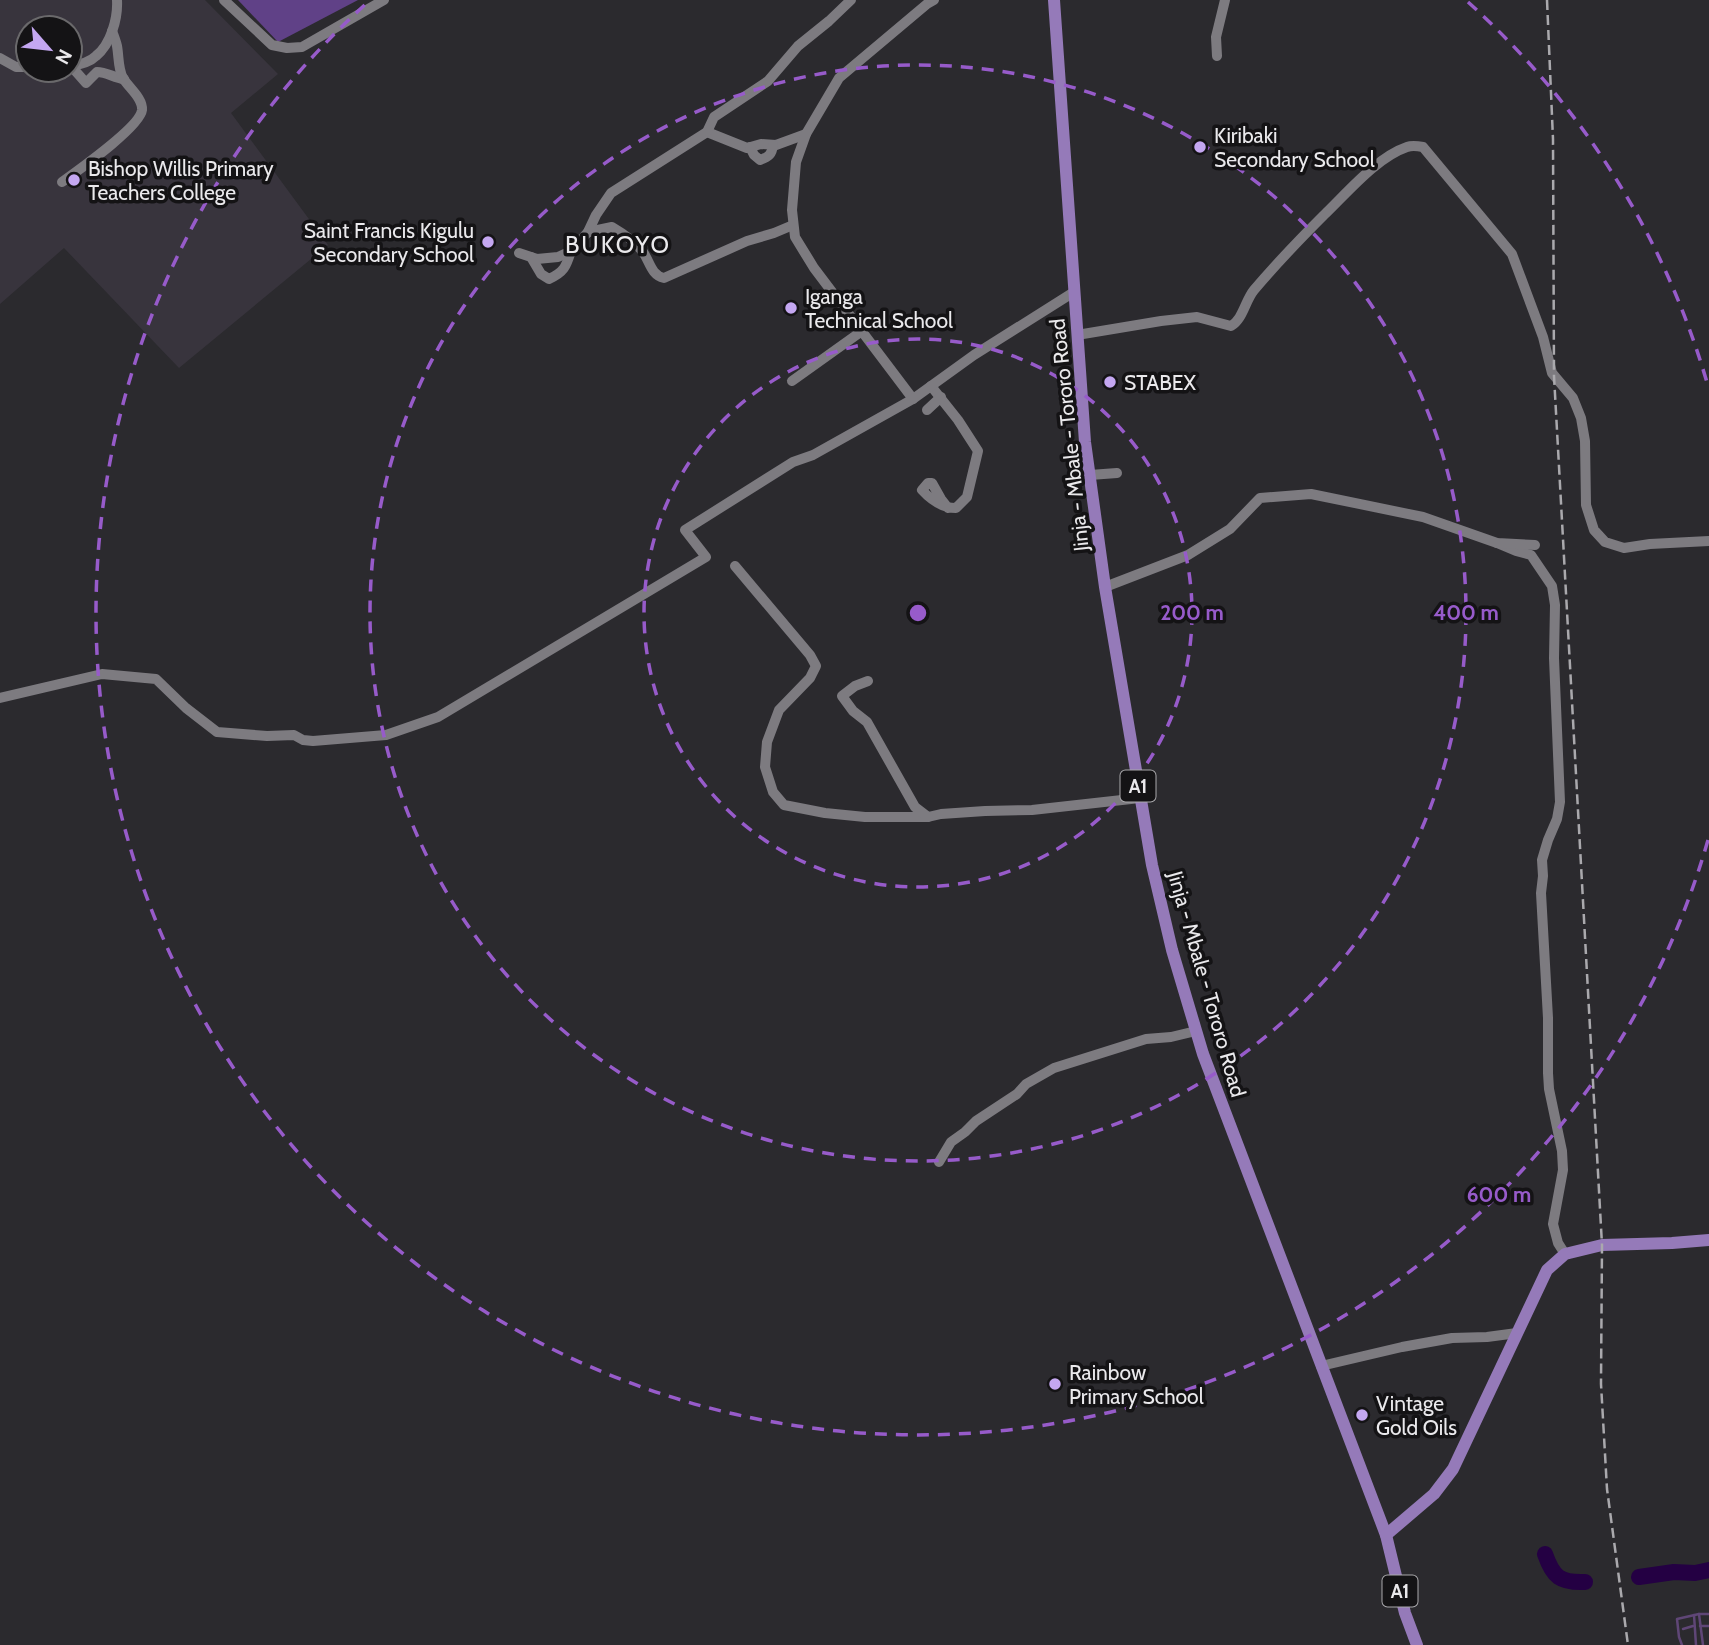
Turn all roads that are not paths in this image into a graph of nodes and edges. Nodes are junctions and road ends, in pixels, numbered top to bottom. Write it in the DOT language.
graph roads {
  1 [pos="117,0"];
  2 [pos="224,0"];
  3 [pos="384,0"];
  4 [pos="851,0"];
  5 [pos="934,0"];
  6 [pos="1054,0"];
  7 [pos="1224,0"];
  8 [pos="112,31"];
  9 [pos="1217,56"];
  10 [pos="84,62"];
  11 [pos="124,79"];
  12 [pos="84,81"];
  13 [pos="707,132"];
  14 [pos="806,134"];
  15 [pos="773,145"];
  16 [pos="750,147"];
  17 [pos="62,182"];
  18 [pos="793,225"];
  19 [pos="588,232"];
  20 [pos="571,251"];
  21 [pos="519,253"];
  22 [pos="531,257"];
  23 [pos="1074,292"];
  24 [pos="862,331"];
  25 [pos="1077,335"];
  26 [pos="792,381"];
  27 [pos="931,386"];
  28 [pos="940,397"];
  29 [pos="913,399"];
  30 [pos="928,410"];
  31 [pos="1117,473"];
  32 [pos="1090,475"];
  33 [pos="948,508"];
  34 [pos="1709,541"];
  35 [pos="1497,543"];
  36 [pos="1535,545"];
  37 [pos="734,566"];
  38 [pos="1105,587"];
  39 [pos="868,681"];
  40 [pos="0,698"];
  41 [pos="1140,798"];
  42 [pos="928,817"];
  43 [pos="1196,1031"];
  44 [pos="940,1162"];
  45 [pos="1709,1240"];
  46 [pos="1565,1254"];
  47 [pos="1517,1333"];
  48 [pos="1321,1366"];
  49 [pos="1385,1535"];
  50 [pos="1417,1645"];
  1 -- 8 [label="street"];
  2 -- 3 [label="street"];
  4 -- 13 [label="street"];
  5 -- 14 [label="street"];
  6 -- 23 [label="main road, Jinja - Mbale - Tororo Road / A1"];
  7 -- 9 [label="street"];
  8 -- 10 [label="street"];
  8 -- 11 [label="street"];
  11 -- 12 [label="street"];
  11 -- 17 [label="street"];
  13 -- 16 [label="street"];
  13 -- 19 [label="street"];
  14 -- 15 [label="street"];
  14 -- 18 [label="street"];
  15 -- 16 [label="street"];
  15 -- 16 [label="street"];
  18 -- 19 [label="street"];
  18 -- 24 [label="street"];
  19 -- 20 [label="street"];
  20 -- 22 [label="street"];
  20 -- 22 [label="street"];
  21 -- 22 [label="street"];
  23 -- 25 [label="main road, Jinja - Mbale - Tororo Road / A1"];
  23 -- 27 [label="street"];
  24 -- 26 [label="street"];
  24 -- 29 [label="street"];
  25 -- 32 [label="main road, Jinja - Mbale - Tororo Road / A1"];
  25 -- 34 [label="street"];
  27 -- 28 [label="street"];
  27 -- 29 [label="street"];
  28 -- 30 [label="street"];
  28 -- 33 [label="street"];
  29 -- 40 [label="street"];
  31 -- 32 [label="street"];
  32 -- 38 [label="main road, Jinja - Mbale - Tororo Road / A1"];
  35 -- 36 [label="street"];
  35 -- 38 [label="street"];
  35 -- 46 [label="street"];
  37 -- 42 [label="street"];
  38 -- 41 [label="main road, Jinja - Mbale - Tororo Road / A1"];
  39 -- 42 [label="street"];
  41 -- 42 [label="street"];
  41 -- 43 [label="main road, Jinja - Mbale - Tororo Road / A1"];
  43 -- 44 [label="street"];
  43 -- 48 [label="main road, Jinja - Mbale - Tororo Road / A1"];
  45 -- 46 [label="main road"];
  46 -- 47 [label="main road"];
  47 -- 48 [label="street"];
  47 -- 49 [label="main road"];
  48 -- 49 [label="main road, Jinja - Mbale - Tororo Road / A1"];
  49 -- 50 [label="main road, A1"];
}
